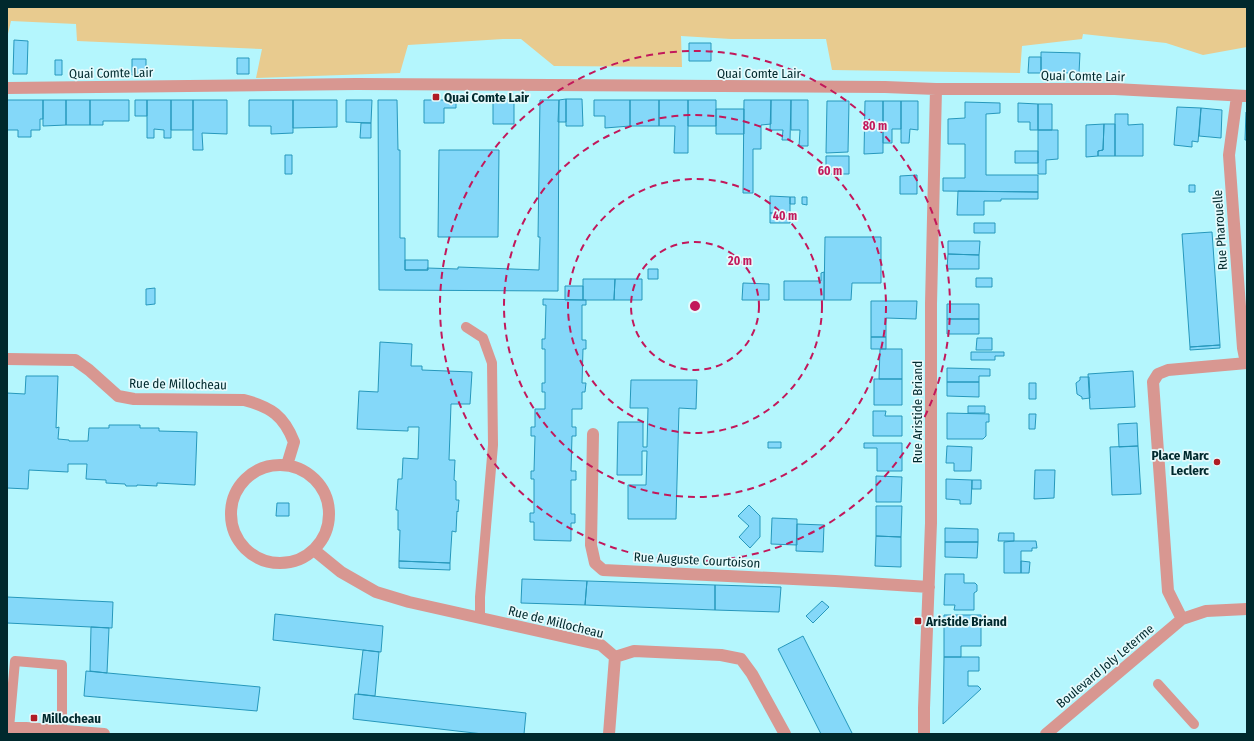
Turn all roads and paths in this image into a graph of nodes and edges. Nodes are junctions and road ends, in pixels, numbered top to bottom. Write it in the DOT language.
graph roads {
  1 [pos="7,88"];
  2 [pos="936,89"];
  3 [pos="1242,96"];
  4 [pos="466,327"];
  5 [pos="7,359"];
  6 [pos="1246,363"];
  7 [pos="593,434"];
  8 [pos="287,465"];
  9 [pos="314,550"];
  10 [pos="929,588"];
  11 [pos="1247,609"];
  12 [pos="480,618"];
  13 [pos="1182,619"];
  14 [pos="615,656"];
  15 [pos="1158,684"];
  16 [pos="1194,724"];
  17 [pos="8,728"];
  18 [pos="62,731"];
  19 [pos="104,734"];
  20 [pos="609,734"];
  21 [pos="785,734"];
  22 [pos="924,734"];
  23 [pos="1046,734"];
  1 -- 2 [label="street, Quai Comte Lair"];
  2 -- 3 [label="street, Quai Comte Lair"];
  2 -- 10 [label="street, Rue Aristide Briand"];
  3 -- 6 [label="street, Rue Pharouelle"];
  4 -- 12 [label="lane"];
  5 -- 8 [label="street, Rue de Millocheau"];
  6 -- 13 [label="street"];
  7 -- 10 [label="street, Rue Auguste Courtoison"];
  8 -- 9 [label="street"];
  8 -- 9 [label="street"];
  9 -- 12 [label="street, Rue de Millocheau"];
  10 -- 22 [label="street, Rue Aristide Briand"];
  11 -- 13 [label="street"];
  12 -- 14 [label="street, Rue de Millocheau"];
  13 -- 23 [label="street, Boulevard Joly Leterme"];
  14 -- 20 [label="street"];
  14 -- 21 [label="street"];
  15 -- 16 [label="lane"];
  17 -- 18 [label="street"];
  17 -- 18 [label="lane"];
  18 -- 19 [label="street"];
}
